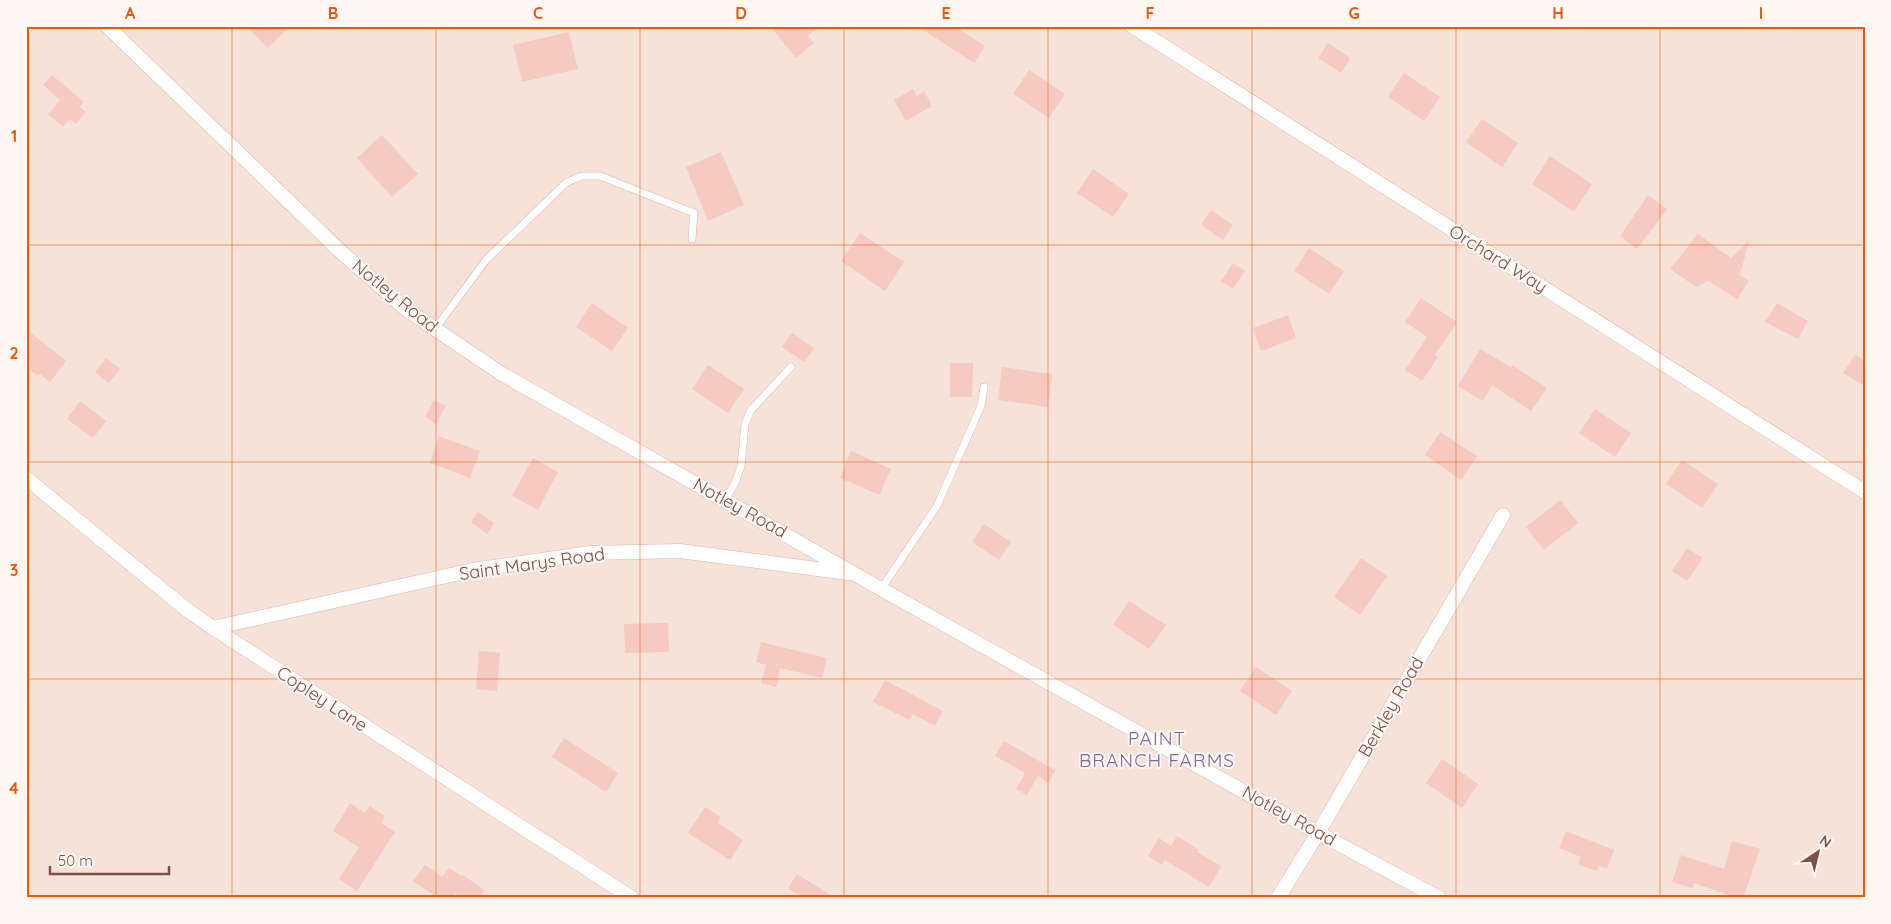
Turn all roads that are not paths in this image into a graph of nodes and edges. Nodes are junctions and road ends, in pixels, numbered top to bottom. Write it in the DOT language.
graph roads {
  1 [pos="107,26"];
  2 [pos="1132,26"];
  3 [pos="692,239"];
  4 [pos="435,329"];
  5 [pos="791,367"];
  6 [pos="984,386"];
  7 [pos="26,478"];
  8 [pos="1865,492"];
  9 [pos="725,500"];
  10 [pos="1503,515"];
  11 [pos="856,574"];
  12 [pos="881,589"];
  13 [pos="213,628"];
  14 [pos="1318,833"];
  15 [pos="632,898"];
  16 [pos="1278,898"];
  17 [pos="1439,898"];
  1 -- 4 [label="street, Notley Road"];
  2 -- 8 [label="street, Orchard Way"];
  3 -- 4 [label="lane"];
  4 -- 9 [label="street, Notley Road"];
  5 -- 9 [label="lane"];
  6 -- 12 [label="lane"];
  7 -- 13 [label="street, Copley Lane"];
  9 -- 11 [label="street, Notley Road"];
  10 -- 14 [label="street, Berkley Road"];
  11 -- 12 [label="street, Notley Road"];
  11 -- 13 [label="street, Saint Marys Road"];
  12 -- 14 [label="street, Notley Road"];
  13 -- 15 [label="street, Copley Lane"];
  14 -- 16 [label="street, Berkley Road"];
  14 -- 17 [label="street, Notley Road"];
}
